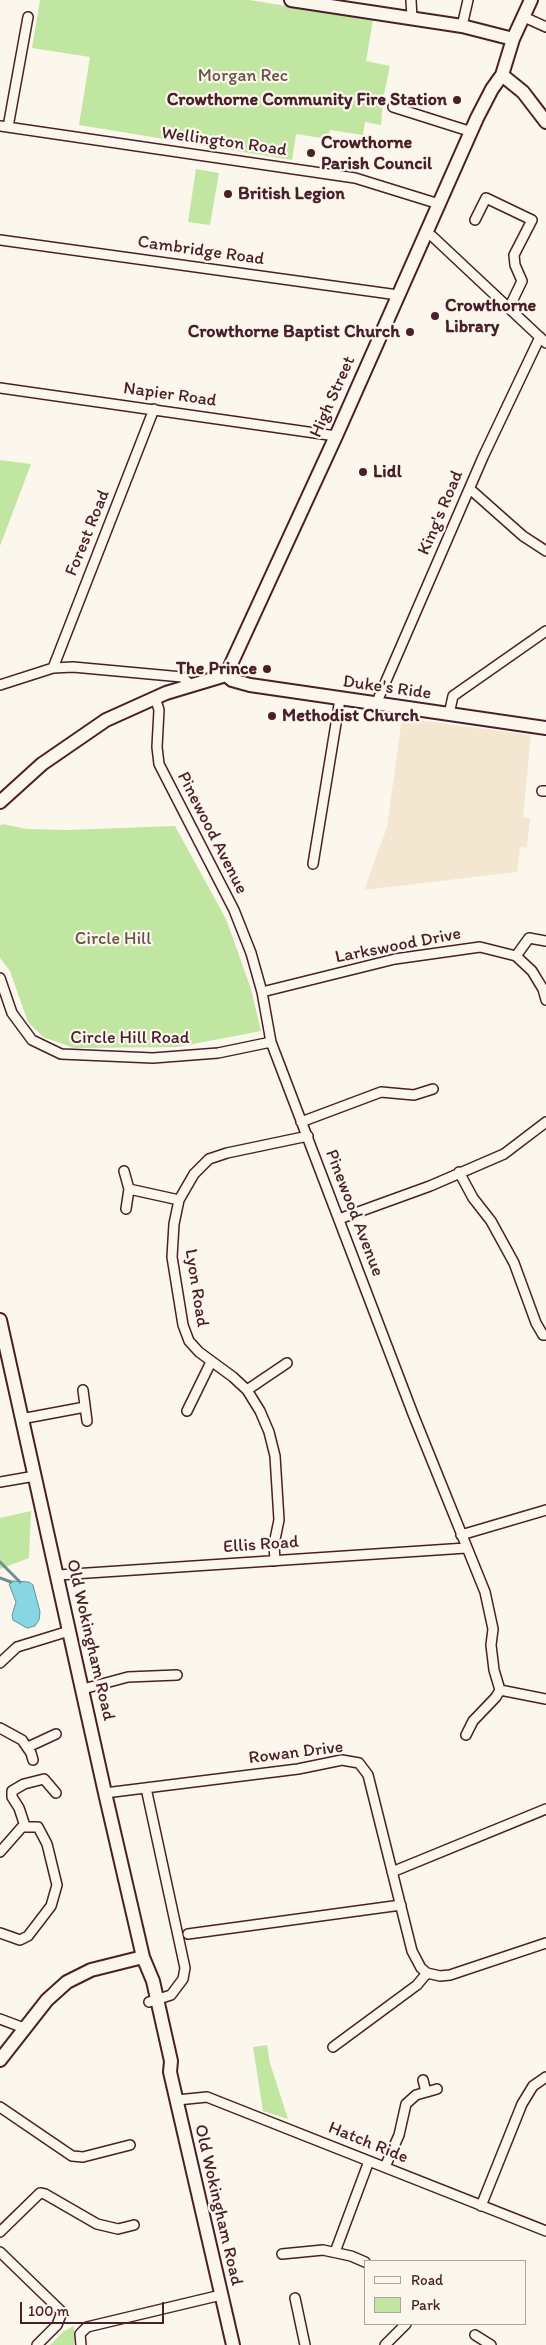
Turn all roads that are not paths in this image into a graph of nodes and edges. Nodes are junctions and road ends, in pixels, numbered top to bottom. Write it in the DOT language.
graph roads {
  1 [pos="291,0"];
  2 [pos="411,0"];
  3 [pos="468,0"];
  4 [pos="531,0"];
  5 [pos="337,4"];
  6 [pos="28,17"];
  7 [pos="524,17"];
  8 [pos="412,19"];
  9 [pos="462,26"];
  10 [pos="546,27"];
  11 [pos="514,39"];
  12 [pos="502,75"];
  13 [pos="394,107"];
  14 [pos="546,122"];
  15 [pos="4,127"];
  16 [pos="472,132"];
  17 [pos="439,204"];
  18 [pos="475,220"];
  19 [pos="426,234"];
  20 [pos="0,240"];
  21 [pos="398,295"];
  22 [pos="509,308"];
  23 [pos="543,340"];
  24 [pos="0,388"];
  25 [pos="154,409"];
  26 [pos="336,436"];
  27 [pos="470,489"];
  28 [pos="546,551"];
  29 [pos="546,631"];
  30 [pos="53,668"];
  31 [pos="226,675"];
  32 [pos="0,685"];
  33 [pos="191,685"];
  34 [pos="155,697"];
  35 [pos="340,699"];
  36 [pos="376,704"];
  37 [pos="449,714"];
  38 [pos="546,728"];
  39 [pos="0,802"];
  40 [pos="313,864"];
  41 [pos="546,942"];
  42 [pos="516,956"];
  43 [pos="0,978"];
  44 [pos="544,987"];
  45 [pos="262,992"];
  46 [pos="546,1000"];
  47 [pos="272,1042"];
  48 [pos="433,1089"];
  49 [pos="301,1122"];
  50 [pos="546,1122"];
  51 [pos="308,1136"];
  52 [pos="124,1171"];
  53 [pos="459,1172"];
  54 [pos="129,1189"];
  55 [pos="179,1200"];
  56 [pos="126,1209"];
  57 [pos="339,1219"];
  58 [pos="0,1320"];
  59 [pos="546,1336"];
  60 [pos="211,1362"];
  61 [pos="287,1362"];
  62 [pos="83,1390"];
  63 [pos="247,1390"];
  64 [pos="85,1407"];
  65 [pos="187,1411"];
  66 [pos="21,1419"];
  67 [pos="87,1421"];
  68 [pos="35,1476"];
  69 [pos="0,1482"];
  70 [pos="546,1510"];
  71 [pos="461,1535"];
  72 [pos="466,1548"];
  73 [pos="275,1561"];
  74 [pos="58,1575"];
  75 [pos="69,1631"];
  76 [pos="0,1663"];
  77 [pos="177,1674"];
  78 [pos="83,1689"];
  79 [pos="500,1690"];
  80 [pos="546,1699"];
  81 [pos="0,1728"];
  82 [pos="56,1734"];
  83 [pos="466,1735"];
  84 [pos="28,1747"];
  85 [pos="33,1760"];
  86 [pos="146,1788"];
  87 [pos="56,1792"];
  88 [pos="105,1793"];
  89 [pos="546,1809"];
  90 [pos="25,1826"];
  91 [pos="0,1852"];
  92 [pos="392,1872"];
  93 [pos="400,1905"];
  94 [pos="0,1933"];
  95 [pos="188,1934"];
  96 [pos="546,1943"];
  97 [pos="144,1962"];
  98 [pos="427,1973"];
  99 [pos="153,2001"];
  100 [pos="0,2019"];
  101 [pos="24,2028"];
  102 [pos="333,2047"];
  103 [pos="0,2060"];
  104 [pos="546,2076"];
  105 [pos="423,2080"];
  106 [pos="437,2089"];
  107 [pos="426,2092"];
  108 [pos="177,2100"];
  109 [pos="0,2108"];
  110 [pos="130,2145"];
  111 [pos="369,2161"];
  112 [pos="385,2168"];
  113 [pos="482,2206"];
  114 [pos="134,2225"];
  115 [pos="546,2230"];
  116 [pos="0,2232"];
  117 [pos="335,2252"];
  118 [pos="282,2254"];
  119 [pos="1,2255"];
  120 [pos="364,2262"];
  121 [pos="221,2296"];
  122 [pos="294,2298"];
  123 [pos="405,2325"];
  124 [pos="475,2335"];
  125 [pos="37,2345"];
  126 [pos="81,2345"];
  127 [pos="233,2345"];
  128 [pos="305,2345"];
  129 [pos="385,2345"];
  130 [pos="489,2345"];
  1 -- 5 [label="street"];
  2 -- 8 [label="street"];
  3 -- 9 [label="street"];
  4 -- 7 [label="street, High Street"];
  5 -- 8 [label="street"];
  6 -- 15 [label="street"];
  7 -- 10 [label="street"];
  7 -- 11 [label="street, High Street"];
  8 -- 9 [label="street"];
  9 -- 11 [label="street"];
  11 -- 12 [label="street, High Street"];
  12 -- 14 [label="street"];
  12 -- 16 [label="street, High Street"];
  13 -- 16 [label="street"];
  15 -- 17 [label="street, Wellington Road"];
  16 -- 17 [label="street, High Street"];
  17 -- 19 [label="street, High Street"];
  18 -- 22 [label="street"];
  19 -- 21 [label="street, High Street"];
  19 -- 22 [label="street"];
  20 -- 21 [label="street, Cambridge Road"];
  21 -- 26 [label="street, High Street"];
  22 -- 23 [label="street"];
  23 -- 27 [label="street, King's Road"];
  24 -- 25 [label="street, Napier Road"];
  25 -- 26 [label="street, Napier Road"];
  25 -- 30 [label="street, Forest Road"];
  26 -- 31 [label="street, High Street"];
  27 -- 28 [label="street"];
  27 -- 36 [label="street, King's Road"];
  29 -- 37 [label="street"];
  30 -- 32 [label="street"];
  30 -- 33 [label="street"];
  31 -- 33 [label="street"];
  31 -- 35 [label="street, Duke's Ride"];
  33 -- 34 [label="street"];
  34 -- 39 [label="street"];
  34 -- 45 [label="street, Pinewood Avenue"];
  35 -- 36 [label="street, Duke's Ride"];
  35 -- 40 [label="street"];
  36 -- 37 [label="street, Duke's Ride"];
  37 -- 38 [label="street, Duke's Ride"];
  41 -- 42 [label="street"];
  42 -- 44 [label="street"];
  42 -- 45 [label="street, Larkswood Drive"];
  43 -- 47 [label="street, Circle Hill Road"];
  44 -- 46 [label="street"];
  45 -- 47 [label="street, Pinewood Avenue"];
  47 -- 49 [label="street, Pinewood Avenue"];
  48 -- 49 [label="street"];
  49 -- 51 [label="street, Pinewood Avenue"];
  50 -- 53 [label="street"];
  51 -- 55 [label="street, Lyon Road"];
  51 -- 57 [label="street, Pinewood Avenue"];
  52 -- 54 [label="street"];
  53 -- 57 [label="street"];
  53 -- 59 [label="street"];
  54 -- 55 [label="street"];
  54 -- 56 [label="street"];
  55 -- 60 [label="street, Lyon Road"];
  57 -- 71 [label="street, Pinewood Avenue"];
  58 -- 66 [label="street, Old Wokingham Road"];
  60 -- 63 [label="street, Lyon Road"];
  60 -- 65 [label="street"];
  61 -- 63 [label="street"];
  62 -- 64 [label="street"];
  63 -- 73 [label="street, Lyon Road"];
  64 -- 66 [label="street"];
  64 -- 67 [label="street"];
  66 -- 68 [label="street, Old Wokingham Road"];
  68 -- 69 [label="street"];
  68 -- 74 [label="street, Old Wokingham Road"];
  70 -- 71 [label="street"];
  71 -- 72 [label="street, Pinewood Avenue"];
  72 -- 73 [label="street, Ellis Road"];
  72 -- 79 [label="street, Pinewood Avenue"];
  73 -- 74 [label="street, Ellis Road"];
  74 -- 75 [label="street, Old Wokingham Road"];
  75 -- 76 [label="street"];
  75 -- 78 [label="street, Old Wokingham Road"];
  77 -- 78 [label="street"];
  78 -- 88 [label="street, Old Wokingham Road"];
  79 -- 80 [label="street"];
  79 -- 83 [label="street"];
  81 -- 84 [label="street"];
  82 -- 84 [label="street"];
  84 -- 85 [label="street"];
  86 -- 88 [label="street, Rowan Drive"];
  86 -- 92 [label="street, Rowan Drive"];
  86 -- 99 [label="street"];
  87 -- 90 [label="street"];
  88 -- 97 [label="street, Old Wokingham Road"];
  89 -- 92 [label="street"];
  90 -- 91 [label="street"];
  90 -- 94 [label="street"];
  92 -- 93 [label="street, Rowan Drive"];
  93 -- 95 [label="street"];
  93 -- 98 [label="street, Rowan Drive"];
  96 -- 98 [label="street"];
  97 -- 99 [label="street, Old Wokingham Road"];
  97 -- 101 [label="street"];
  98 -- 102 [label="street"];
  99 -- 108 [label="street, Old Wokingham Road"];
  100 -- 101 [label="street"];
  101 -- 103 [label="street"];
  104 -- 113 [label="street"];
  105 -- 107 [label="street"];
  106 -- 107 [label="street"];
  107 -- 112 [label="street"];
  108 -- 111 [label="street, Hatch Ride"];
  108 -- 121 [label="street, Old Wokingham Road"];
  109 -- 110 [label="street"];
  111 -- 112 [label="street, Hatch Ride"];
  111 -- 117 [label="street"];
  112 -- 113 [label="street, Hatch Ride"];
  113 -- 115 [label="street, Hatch Ride"];
  114 -- 116 [label="street"];
  117 -- 118 [label="street"];
  117 -- 120 [label="street"];
  119 -- 125 [label="street"];
  121 -- 126 [label="street"];
  121 -- 127 [label="street, Old Wokingham Road"];
  122 -- 128 [label="street"];
  123 -- 129 [label="street"];
  124 -- 130 [label="street"];
}
